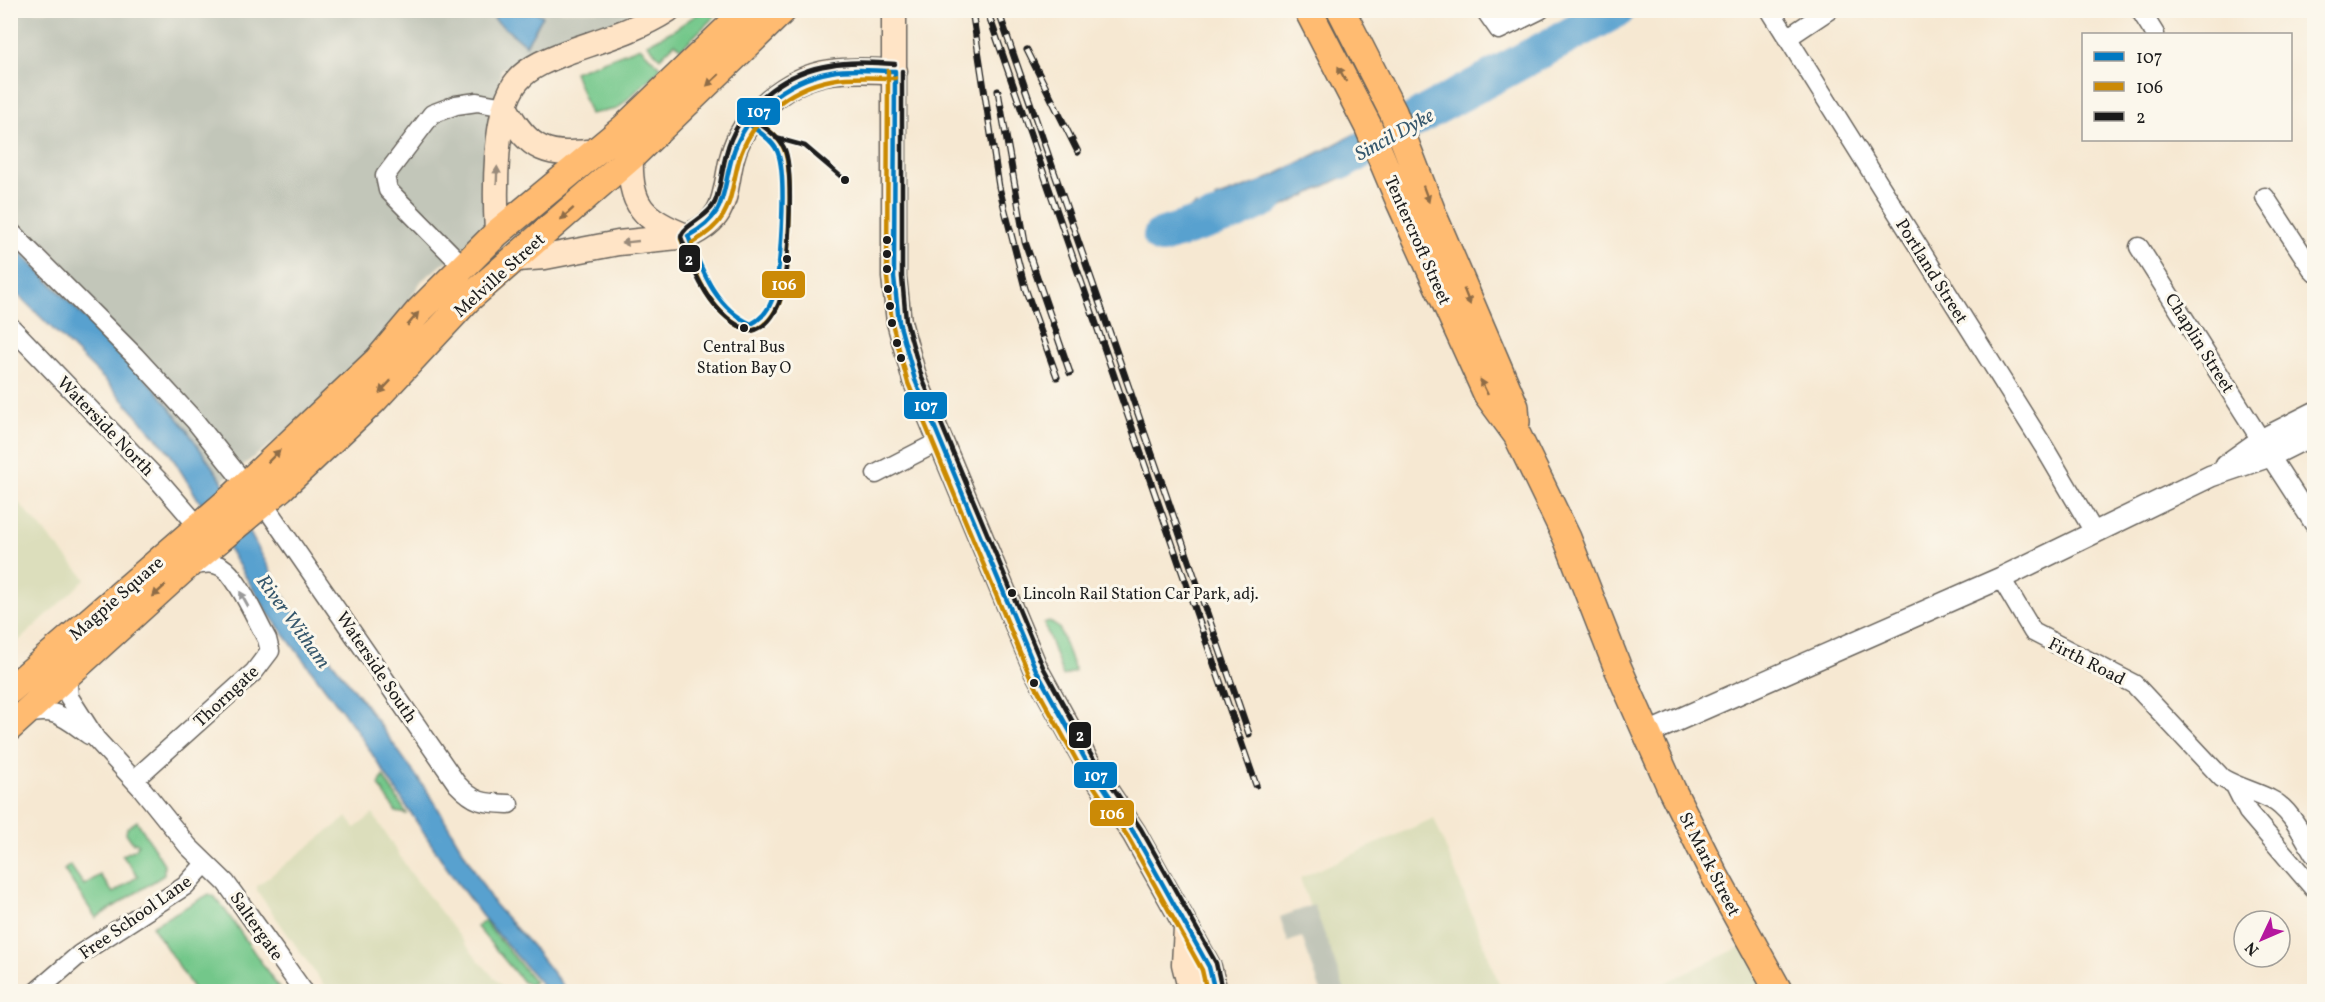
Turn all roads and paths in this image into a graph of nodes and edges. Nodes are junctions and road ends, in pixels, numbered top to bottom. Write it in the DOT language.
graph roads {
  1 [pos="668,10"];
  2 [pos="783,10"];
  3 [pos="894,10"];
  4 [pos="1308,10"];
  5 [pos="1341,10"];
  6 [pos="1485,10"];
  7 [pos="1540,10"];
  8 [pos="1770,10"];
  9 [pos="1828,10"];
  10 [pos="2140,10"];
  11 [pos="746,24"];
  12 [pos="2155,33"];
  13 [pos="1787,38"];
  14 [pos="895,71"];
  15 [pos="505,107"];
  16 [pos="598,151"];
  17 [pos="631,158"];
  18 [pos="2265,197"];
  19 [pos="10,231"];
  20 [pos="497,233"];
  21 [pos="688,236"];
  22 [pos="2139,246"];
  23 [pos="517,259"];
  24 [pos="463,266"];
  25 [pos="2314,272"];
  26 [pos="10,326"];
  27 [pos="2314,413"];
  28 [pos="2314,434"];
  29 [pos="1517,435"];
  30 [pos="940,441"];
  31 [pos="2265,448"];
  32 [pos="876,474"];
  33 [pos="247,500"];
  34 [pos="2314,524"];
  35 [pos="209,529"];
  36 [pos="2094,532"];
  37 [pos="187,566"];
  38 [pos="2001,578"];
  39 [pos="67,674"];
  40 [pos="18,683"];
  41 [pos="26,713"];
  42 [pos="1646,734"];
  43 [pos="96,740"];
  44 [pos="135,780"];
  45 [pos="2235,786"];
  46 [pos="509,804"];
  47 [pos="2314,854"];
  48 [pos="205,864"];
  49 [pos="2314,889"];
  50 [pos="1186,928"];
  51 [pos="36,992"];
  52 [pos="304,992"];
  53 [pos="1191,992"];
  54 [pos="1215,992"];
  55 [pos="1779,992"];
  1 -- 15 [label="main road"];
  2 -- 11 [label="main road"];
  3 -- 14 [label="main road"];
  29 -- 4 [label="main road, Tentercroft Street, one-way"];
  5 -- 29 [label="main road, Tentercroft Street, one-way"];
  6 -- 7 [label="street"];
  8 -- 13 [label="street, Portland Street"];
  9 -- 13 [label="street"];
  10 -- 12 [label="street"];
  11 -- 16 [label="main road, Melville Street"];
  11 -- 17 [label="main road, Melville Street, one-way"];
  13 -- 36 [label="street, Portland Street"];
  14 -- 21 [label="main road"];
  14 -- 30 [label="main road"];
  15 -- 16 [label="main road"];
  20 -- 15 [label="main road, one-way"];
  15 -- 24 [label="street"];
  16 -- 20 [label="main road, Melville Street"];
  17 -- 21 [label="main road"];
  17 -- 23 [label="main road, Melville Street, one-way"];
  18 -- 25 [label="street"];
  19 -- 33 [label="street, Waterside South"];
  20 -- 24 [label="main road, Melville Street"];
  21 -- 23 [label="main road, one-way"];
  22 -- 31 [label="street, Chaplin Street"];
  23 -- 33 [label="main road, Melville Street, one-way"];
  33 -- 24 [label="main road, Melville Street, one-way"];
  26 -- 35 [label="street, Waterside North"];
  27 -- 31 [label="street"];
  28 -- 31 [label="street"];
  29 -- 42 [label="main road, Tentercroft Street"];
  30 -- 32 [label="street"];
  30 -- 50 [label="main road"];
  31 -- 34 [label="street, Chaplin Street"];
  31 -- 36 [label="street"];
  33 -- 35 [label="main road"];
  33 -- 46 [label="street, Waterside South"];
  35 -- 37 [label="main road, Magpie Square"];
  35 -- 40 [label="main road, Magpie Square"];
  36 -- 38 [label="street"];
  37 -- 39 [label="main road, Magpie Square, one-way"];
  44 -- 37 [label="street, Thorngate, one-way"];
  38 -- 42 [label="street"];
  38 -- 45 [label="street, Firth Road"];
  39 -- 41 [label="main road, Magpie Square"];
  39 -- 43 [label="street"];
  41 -- 43 [label="street"];
  42 -- 55 [label="main road, St Mark Street"];
  43 -- 44 [label="street, Saltergate"];
  44 -- 48 [label="street, Saltergate"];
  45 -- 47 [label="street, Firth Road"];
  45 -- 49 [label="street, Firth Road"];
  48 -- 51 [label="street, Free School Lane"];
  48 -- 52 [label="street, Saltergate"];
  50 -- 53 [label="main road"];
  50 -- 54 [label="main road"];
}
